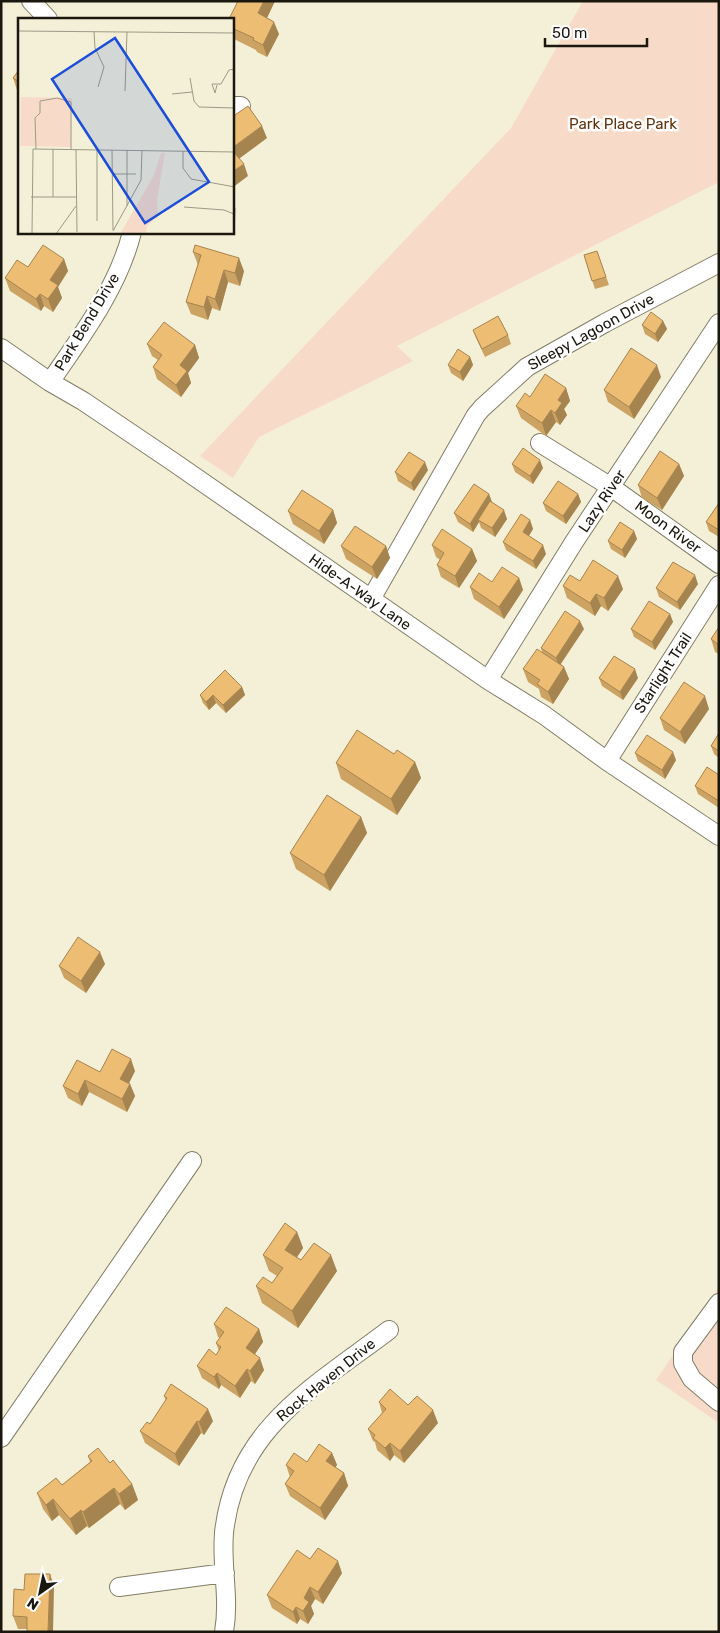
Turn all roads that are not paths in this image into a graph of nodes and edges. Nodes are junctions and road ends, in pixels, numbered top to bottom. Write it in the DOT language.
graph roads {
  1 [pos="31,1"];
  2 [pos="47,18"];
  3 [pos="132,234"];
  4 [pos="719,263"];
  5 [pos="719,323"];
  6 [pos="1,348"];
  7 [pos="50,382"];
  8 [pos="540,443"];
  9 [pos="611,486"];
  10 [pos="719,564"];
  11 [pos="719,586"];
  12 [pos="371,599"];
  13 [pos="488,680"];
  14 [pos="607,760"];
  15 [pos="719,836"];
  16 [pos="192,1161"];
  17 [pos="719,1302"];
  18 [pos="389,1330"];
  19 [pos="719,1402"];
  20 [pos="1,1438"];
  21 [pos="225,1573"];
  22 [pos="119,1587"];
  23 [pos="224,1632"];
  1 -- 2 [label="street"];
  3 -- 7 [label="street, Park Bend Drive"];
  4 -- 12 [label="street, Sleepy Lagoon Drive"];
  5 -- 9 [label="street, Lazy River"];
  6 -- 7 [label="street, Hide-A-Way Lane"];
  7 -- 12 [label="street, Hide-A-Way Lane"];
  8 -- 9 [label="street, Moon River"];
  9 -- 10 [label="street, Moon River"];
  9 -- 13 [label="street, Lazy River"];
  11 -- 14 [label="street, Starlight Trail"];
  12 -- 13 [label="street, Hide-A-Way Lane"];
  13 -- 14 [label="street, Hide-A-Way Lane"];
  14 -- 15 [label="street, Hide-A-Way Lane"];
  16 -- 20 [label="street"];
  17 -- 19 [label="street"];
  18 -- 21 [label="street, Rock Haven Drive"];
  21 -- 22 [label="street"];
  21 -- 23 [label="street, Rock Haven Drive"];
}
